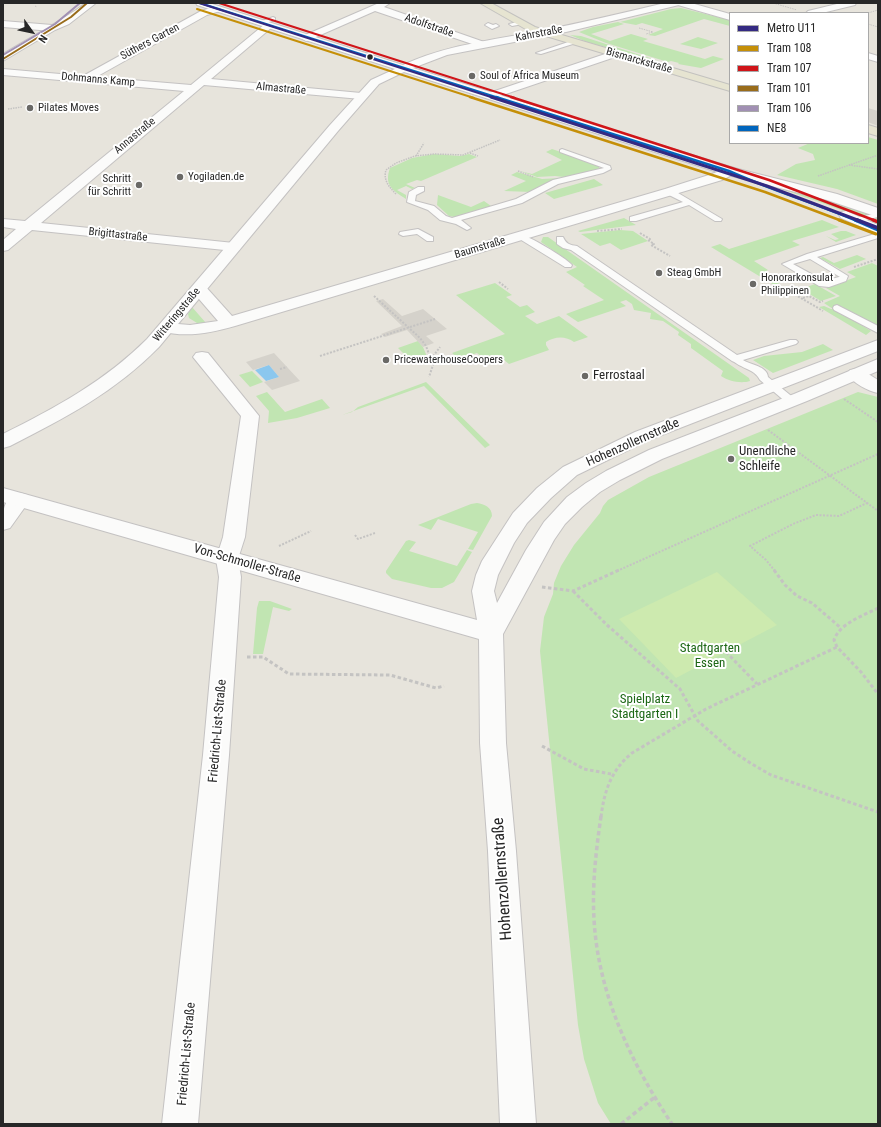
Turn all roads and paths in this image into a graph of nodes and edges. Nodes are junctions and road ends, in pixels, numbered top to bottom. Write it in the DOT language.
graph roads {
  1 [pos="76,3"];
  2 [pos="92,3"];
  3 [pos="200,3"];
  4 [pos="386,3"];
  5 [pos="484,3"];
  6 [pos="497,3"];
  7 [pos="676,3"];
  8 [pos="681,3"];
  9 [pos="773,3"];
  10 [pos="852,3"];
  11 [pos="216,6"];
  12 [pos="374,8"];
  13 [pos="878,10"];
  14 [pos="799,11"];
  15 [pos="815,12"];
  16 [pos="872,12"];
  17 [pos="869,13"];
  18 [pos="878,13"];
  19 [pos="729,17"];
  20 [pos="267,22"];
  21 [pos="3,24"];
  22 [pos="488,25"];
  23 [pos="496,26"];
  24 [pos="52,28"];
  25 [pos="549,33"];
  26 [pos="306,38"];
  27 [pos="574,42"];
  28 [pos="484,45"];
  29 [pos="539,53"];
  30 [pos="614,54"];
  31 [pos="3,58"];
  32 [pos="403,68"];
  33 [pos="3,72"];
  34 [pos="85,79"];
  35 [pos="197,84"];
  36 [pos="729,88"];
  37 [pos="361,96"];
  38 [pos="490,96"];
  39 [pos="22,107"];
  40 [pos="8,109"];
  41 [pos="500,140"];
  42 [pos="424,143"];
  43 [pos="420,150"];
  44 [pos="562,150"];
  45 [pos="470,153"];
  46 [pos="429,154"];
  47 [pos="878,155"];
  48 [pos="415,156"];
  49 [pos="478,156"];
  50 [pos="847,165"];
  51 [pos="878,169"];
  52 [pos="729,170"];
  53 [pos="796,187"];
  54 [pos="421,189"];
  55 [pos="674,191"];
  56 [pos="411,202"];
  57 [pos="691,204"];
  58 [pos="878,214"];
  59 [pos="633,219"];
  60 [pos="718,219"];
  61 [pos="453,220"];
  62 [pos="857,220"];
  63 [pos="3,223"];
  64 [pos="28,226"];
  65 [pos="467,228"];
  66 [pos="546,228"];
  67 [pos="625,228"];
  68 [pos="878,230"];
  69 [pos="597,231"];
  70 [pos="640,232"];
  71 [pos="403,234"];
  72 [pos="878,234"];
  73 [pos="430,239"];
  74 [pos="525,239"];
  75 [pos="3,246"];
  76 [pos="234,248"];
  77 [pos="670,256"];
  78 [pos="810,256"];
  79 [pos="878,259"];
  80 [pos="873,261"];
  81 [pos="568,265"];
  82 [pos="559,267"];
  83 [pos="499,282"];
  84 [pos="360,284"];
  85 [pos="199,289"];
  86 [pos="508,289"];
  87 [pos="789,291"];
  88 [pos="802,299"];
  89 [pos="820,302"];
  90 [pos="816,307"];
  91 [pos="838,308"];
  92 [pos="435,319"];
  93 [pos="229,323"];
  94 [pos="166,328"];
  95 [pos="407,328"];
  96 [pos="878,330"];
  97 [pos="793,342"];
  98 [pos="878,345"];
  99 [pos="440,347"];
  100 [pos="320,356"];
  101 [pos="202,357"];
  102 [pos="431,359"];
  103 [pos="735,359"];
  104 [pos="878,364"];
  105 [pos="287,367"];
  106 [pos="280,369"];
  107 [pos="856,374"];
  108 [pos="429,377"];
  109 [pos="769,382"];
  110 [pos="826,388"];
  111 [pos="878,388"];
  112 [pos="791,401"];
  113 [pos="878,422"];
  114 [pos="764,427"];
  115 [pos="3,442"];
  116 [pos="878,454"];
  117 [pos="829,475"];
  118 [pos="12,497"];
  119 [pos="867,503"];
  120 [pos="878,511"];
  121 [pos="3,523"];
  122 [pos="311,531"];
  123 [pos="375,533"];
  124 [pos="355,535"];
  125 [pos="279,546"];
  126 [pos="227,559"];
  127 [pos="541,587"];
  128 [pos="574,591"];
  129 [pos="878,608"];
  130 [pos="841,628"];
  131 [pos="491,633"];
  132 [pos="837,647"];
  133 [pos="726,652"];
  134 [pos="248,657"];
  135 [pos="757,684"];
  136 [pos="444,686"];
  137 [pos="878,694"];
  138 [pos="694,714"];
  139 [pos="542,746"];
  140 [pos="611,774"];
  141 [pos="878,812"];
  142 [pos="655,1097"];
  143 [pos="180,1124"];
  144 [pos="518,1124"];
  145 [pos="621,1124"];
  146 [pos="672,1124"];
  1 -- 24 [label="street"];
  2 -- 24 [label="street"];
  3 -- 11 [label="street"];
  4 -- 12 [label="street"];
  5 -- 25 [label="main road"];
  6 -- 25 [label="main road"];
  7 -- 25 [label="street, Kahrstraße"];
  8 -- 19 [label="street"];
  9 -- 14 [label="path"];
  10 -- 15 [label="street"];
  11 -- 20 [label="street"];
  11 -- 34 [label="street, Süthers Garten"];
  12 -- 26 [label="street"];
  12 -- 28 [label="street, Adolfstraße"];
  13 -- 16 [label="path"];
  16 -- 17 [label="path"];
  16 -- 18 [label="path"];
  20 -- 26 [label="street"];
  20 -- 35 [label="street, Annastraße"];
  21 -- 24 [label="street"];
  22 -- 23 [label="lane"];
  24 -- 31 [label="street"];
  25 -- 27 [label="main road, Bismarckstraße"];
  25 -- 28 [label="street, Kahrstraße"];
  26 -- 32 [label="street"];
  27 -- 29 [label="lane"];
  27 -- 30 [label="main road, Bismarckstraße"];
  28 -- 32 [label="street, Kahrstraße"];
  30 -- 36 [label="main road, Bismarckstraße"];
  30 -- 38 [label="street"];
  32 -- 37 [label="street, Witteringstraße"];
  32 -- 38 [label="street"];
  33 -- 34 [label="street, Dohmanns Kamp"];
  34 -- 35 [label="street, Dohmanns Kamp"];
  35 -- 37 [label="street, Almastraße"];
  35 -- 64 [label="street, Annastraße"];
  37 -- 76 [label="street, Witteringstraße"];
  38 -- 52 [label="street"];
  39 -- 40 [label="path"];
  41 -- 45 [label="path"];
  42 -- 43 [label="path"];
  43 -- 46 [label="path"];
  43 -- 48 [label="path"];
  44 -- 61 [label="lane"];
  45 -- 46 [label="path"];
  45 -- 49 [label="path"];
  46 -- 48 [label="path"];
  47 -- 50 [label="path"];
  48 -- 56 [label="path"];
  50 -- 51 [label="path"];
  50 -- 53 [label="path"];
  52 -- 53 [label="street"];
  52 -- 55 [label="street, Baumstraße"];
  52 -- 62 [label="street"];
  53 -- 58 [label="street"];
  54 -- 56 [label="lane"];
  55 -- 57 [label="lane"];
  55 -- 57 [label="lane"];
  55 -- 66 [label="street, Baumstraße"];
  56 -- 61 [label="lane"];
  57 -- 59 [label="lane"];
  57 -- 60 [label="lane"];
  58 -- 62 [label="lane"];
  61 -- 65 [label="lane"];
  62 -- 68 [label="street"];
  63 -- 64 [label="street, Brigittastraße"];
  64 -- 75 [label="street, Annastraße"];
  64 -- 76 [label="street, Brigittastraße"];
  66 -- 74 [label="street, Baumstraße"];
  66 -- 103 [label="lane"];
  67 -- 69 [label="path"];
  70 -- 77 [label="path"];
  71 -- 73 [label="lane"];
  72 -- 78 [label="lane"];
  74 -- 81 [label="lane"];
  74 -- 82 [label="lane"];
  74 -- 84 [label="street, Baumstraße"];
  76 -- 85 [label="street, Witteringstraße"];
  78 -- 78 [label="lane"];
  79 -- 80 [label="path"];
  83 -- 86 [label="path"];
  84 -- 93 [label="street, Baumstraße"];
  84 -- 95 [label="path"];
  85 -- 93 [label="street"];
  85 -- 94 [label="street, Witteringstraße"];
  87 -- 88 [label="path"];
  88 -- 89 [label="path"];
  88 -- 90 [label="path"];
  91 -- 96 [label="lane"];
  92 -- 95 [label="path"];
  93 -- 94 [label="street, Baumstraße"];
  94 -- 115 [label="street, Witteringstraße"];
  95 -- 100 [label="path"];
  95 -- 102 [label="path"];
  97 -- 103 [label="lane"];
  98 -- 109 [label="street, Hohenzollernstraße"];
  99 -- 102 [label="path"];
  101 -- 126 [label="street, Friedrich-List-Straße"];
  102 -- 108 [label="path"];
  103 -- 109 [label="lane"];
  104 -- 107 [label="street, Hohenzollernstraße"];
  105 -- 106 [label="path"];
  107 -- 110 [label="street, Hohenzollernstraße"];
  107 -- 111 [label="street"];
  109 -- 112 [label="lane"];
  109 -- 131 [label="street, Hohenzollernstraße"];
  110 -- 112 [label="street, Hohenzollernstraße"];
  110 -- 113 [label="path"];
  112 -- 131 [label="street, Hohenzollernstraße"];
  114 -- 117 [label="path"];
  116 -- 117 [label="path"];
  117 -- 119 [label="path"];
  117 -- 128 [label="path"];
  118 -- 121 [label="street"];
  118 -- 126 [label="street, Von-Schmoller-Straße"];
  119 -- 120 [label="path"];
  119 -- 130 [label="path"];
  122 -- 125 [label="path"];
  123 -- 124 [label="path"];
  126 -- 131 [label="street, Von-Schmoller-Straße"];
  126 -- 143 [label="street, Friedrich-List-Straße"];
  127 -- 128 [label="path"];
  128 -- 138 [label="path"];
  129 -- 130 [label="path"];
  130 -- 132 [label="path"];
  131 -- 144 [label="street, Hohenzollernstraße"];
  132 -- 135 [label="path"];
  132 -- 137 [label="path"];
  133 -- 135 [label="path"];
  134 -- 136 [label="path"];
  135 -- 138 [label="path"];
  138 -- 140 [label="path"];
  138 -- 141 [label="path"];
  139 -- 140 [label="path"];
  140 -- 142 [label="path"];
  142 -- 145 [label="path"];
  142 -- 146 [label="path"];
}
